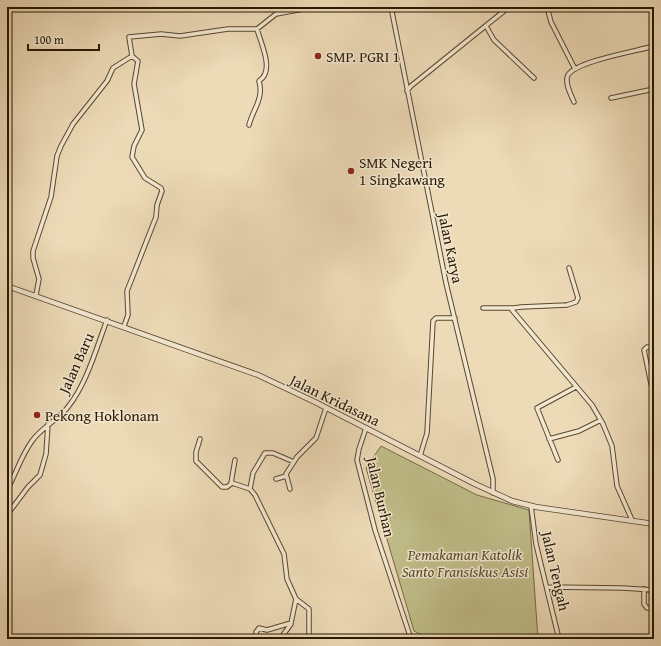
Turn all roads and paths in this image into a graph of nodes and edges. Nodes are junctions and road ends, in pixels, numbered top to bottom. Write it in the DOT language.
graph roads {
  1 [pos="314,7"];
  2 [pos="390,7"];
  3 [pos="509,7"];
  4 [pos="547,7"];
  5 [pos="486,26"];
  6 [pos="257,29"];
  7 [pos="654,46"];
  8 [pos="132,56"];
  9 [pos="575,69"];
  10 [pos="534,78"];
  11 [pos="654,90"];
  12 [pos="407,91"];
  13 [pos="611,98"];
  14 [pos="574,102"];
  15 [pos="249,125"];
  16 [pos="569,268"];
  17 [pos="7,286"];
  18 [pos="36,295"];
  19 [pos="483,308"];
  20 [pos="514,308"];
  21 [pos="455,318"];
  22 [pos="107,320"];
  23 [pos="124,326"];
  24 [pos="654,348"];
  25 [pos="651,384"];
  26 [pos="576,387"];
  27 [pos="326,408"];
  28 [pos="601,420"];
  29 [pos="48,424"];
  30 [pos="366,428"];
  31 [pos="200,439"];
  32 [pos="549,439"];
  33 [pos="420,456"];
  34 [pos="235,460"];
  35 [pos="558,460"];
  36 [pos="294,462"];
  37 [pos="286,476"];
  38 [pos="276,479"];
  39 [pos="231,483"];
  40 [pos="250,489"];
  41 [pos="290,489"];
  42 [pos="7,490"];
  43 [pos="493,493"];
  44 [pos="531,506"];
  45 [pos="10,511"];
  46 [pos="632,520"];
  47 [pos="654,524"];
  48 [pos="547,587"];
  49 [pos="644,589"];
  50 [pos="654,590"];
  51 [pos="296,599"];
  52 [pos="654,608"];
  53 [pos="291,623"];
  54 [pos="559,637"];
  55 [pos="258,639"];
  56 [pos="280,639"];
  57 [pos="309,639"];
  58 [pos="411,639"];
  59 [pos="554,639"];
  1 -- 6 [label="street"];
  2 -- 12 [label="street, Jalan Karya"];
  3 -- 5 [label="street"];
  4 -- 9 [label="street"];
  5 -- 10 [label="street"];
  5 -- 12 [label="street"];
  6 -- 8 [label="street"];
  6 -- 15 [label="street"];
  7 -- 9 [label="street"];
  8 -- 18 [label="street"];
  8 -- 23 [label="street"];
  9 -- 14 [label="street"];
  11 -- 13 [label="street"];
  12 -- 21 [label="street, Jalan Karya"];
  16 -- 20 [label="street"];
  17 -- 18 [label="street, Jalan Kridasana"];
  18 -- 22 [label="street, Jalan Kridasana"];
  19 -- 20 [label="street"];
  20 -- 26 [label="street"];
  21 -- 33 [label="street"];
  21 -- 43 [label="street, Jalan Karya"];
  22 -- 23 [label="street, Jalan Kridasana"];
  22 -- 29 [label="street, Jalan Baru"];
  23 -- 27 [label="street, Jalan Kridasana"];
  24 -- 25 [label="street"];
  26 -- 28 [label="street"];
  26 -- 32 [label="street"];
  27 -- 30 [label="street, Jalan Kridasana"];
  27 -- 36 [label="street"];
  28 -- 32 [label="street"];
  28 -- 46 [label="street"];
  29 -- 42 [label="street, Jalan Baru"];
  29 -- 45 [label="street"];
  30 -- 33 [label="street, Jalan Kridasana"];
  30 -- 58 [label="street, Jalan Burhan"];
  31 -- 39 [label="street"];
  32 -- 35 [label="street"];
  33 -- 43 [label="street, Jalan Kridasana"];
  34 -- 39 [label="street"];
  36 -- 37 [label="street"];
  36 -- 40 [label="street"];
  37 -- 38 [label="street"];
  37 -- 41 [label="street"];
  39 -- 40 [label="street"];
  40 -- 51 [label="street"];
  43 -- 44 [label="street, Jalan Kridasana"];
  44 -- 46 [label="street, Jalan Kridasana"];
  44 -- 48 [label="street, Jalan Tengah"];
  46 -- 47 [label="street, Jalan Kridasana"];
  48 -- 49 [label="street"];
  48 -- 54 [label="street, Jalan Tengah"];
  49 -- 50 [label="street"];
  49 -- 52 [label="street"];
  51 -- 53 [label="street"];
  51 -- 57 [label="street"];
  53 -- 55 [label="street"];
  53 -- 56 [label="street"];
  54 -- 59 [label="street, Jalan Tengah"];
}
